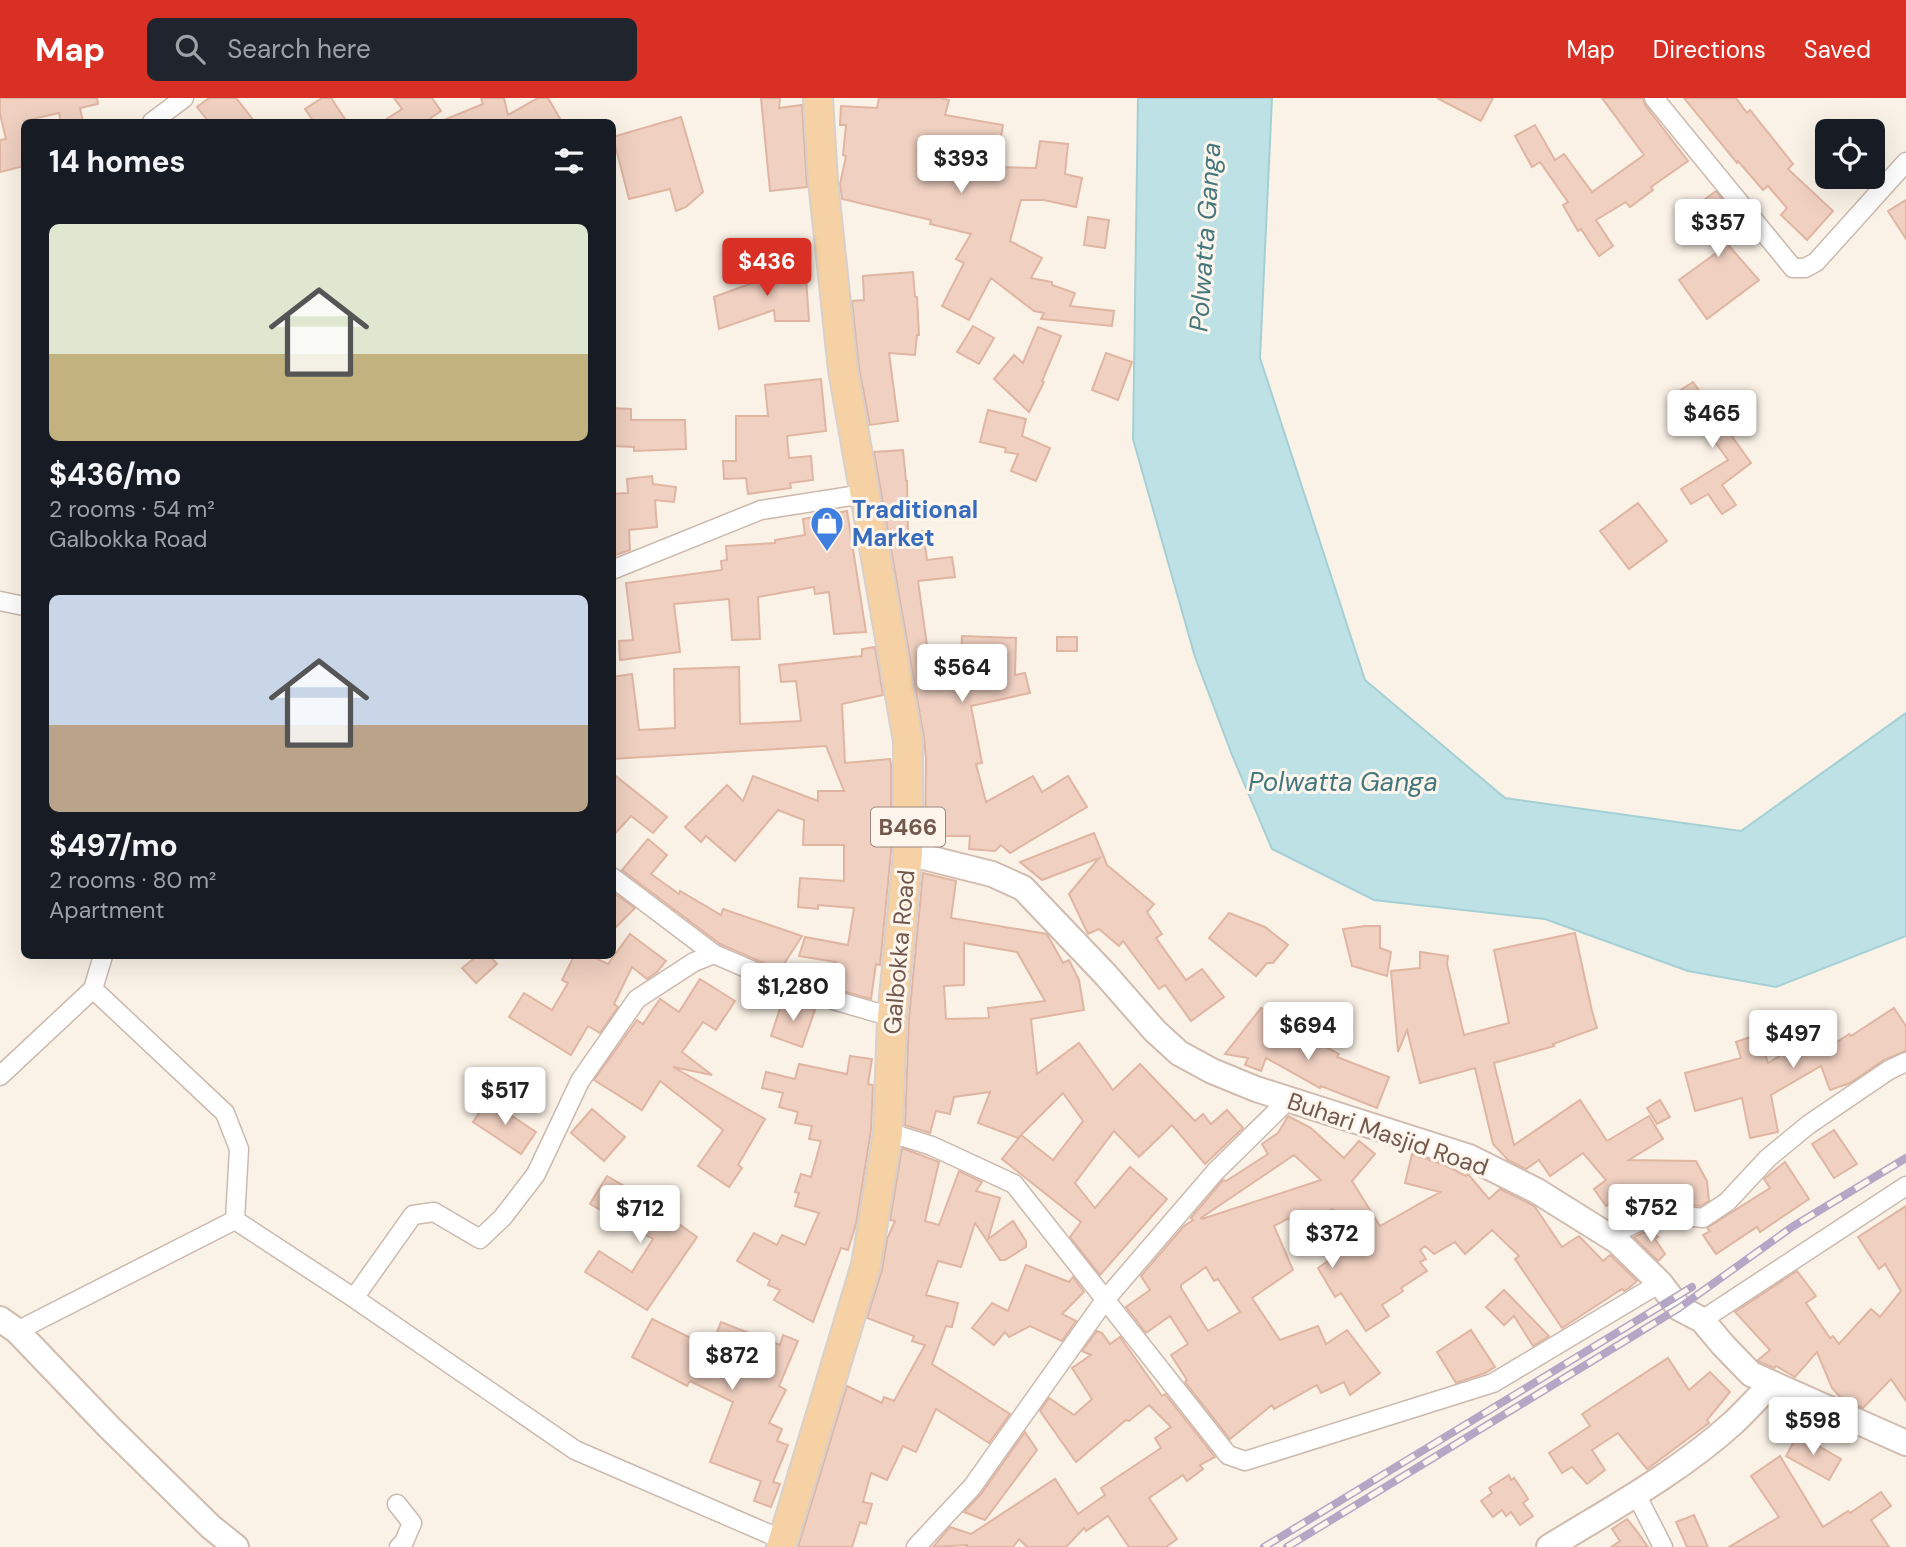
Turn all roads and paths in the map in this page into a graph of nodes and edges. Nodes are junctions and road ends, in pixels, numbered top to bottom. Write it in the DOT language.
graph roads {
  1 [pos="184,98"];
  2 [pos="818,98"];
  3 [pos="1654,98"];
  4 [pos="156,119"];
  5 [pos="1906,162"];
  6 [pos="864,494"];
  7 [pos="616,568"];
  8 [pos="0,601"];
  9 [pos="21,606"];
  10 [pos="908,853"];
  11 [pos="616,880"];
  12 [pos="714,954"];
  13 [pos="102,959"];
  14 [pos="93,989"];
  15 [pos="892,1017"];
  16 [pos="1906,1062"];
  17 [pos="0,1076"];
  18 [pos="1288,1100"];
  19 [pos="888,1132"];
  20 [pos="1906,1186"];
  21 [pos="235,1220"];
  22 [pos="1604,1232"];
  23 [pos="1660,1283"];
  24 [pos="354,1298"];
  25 [pos="1105,1300"];
  26 [pos="1702,1320"];
  27 [pos="8,1324"];
  28 [pos="1771,1385"];
  29 [pos="1906,1443"];
  30 [pos="1636,1494"];
  31 [pos="397,1504"];
  32 [pos="209,1537"];
  33 [pos="782,1544"];
  34 [pos="236,1547"];
  35 [pos="399,1547"];
  36 [pos="916,1547"];
  37 [pos="1549,1547"];
  38 [pos="1663,1547"];
  1 -- 4 [label="street"];
  2 -- 6 [label="main road, Galbokka Road / B466"];
  3 -- 5 [label="street"];
  6 -- 7 [label="street"];
  6 -- 10 [label="main road, Galbokka Road / B466"];
  8 -- 9 [label="street"];
  10 -- 15 [label="main road, Galbokka Road / B466"];
  10 -- 18 [label="main road, Buhari Masjid Road"];
  11 -- 12 [label="street"];
  12 -- 15 [label="street"];
  12 -- 24 [label="street"];
  13 -- 14 [label="street"];
  14 -- 17 [label="street"];
  14 -- 21 [label="street"];
  15 -- 19 [label="main road, Galbokka Road / B466"];
  16 -- 22 [label="street"];
  18 -- 22 [label="main road, Buhari Masjid Road"];
  18 -- 25 [label="street"];
  19 -- 25 [label="street"];
  19 -- 33 [label="main road, Galbokka Road / B466"];
  20 -- 26 [label="street"];
  21 -- 24 [label="street"];
  21 -- 27 [label="street"];
  22 -- 23 [label="main road, Buhari Masjid Road"];
  23 -- 25 [label="street"];
  23 -- 26 [label="main road, Buhari Masjid Road"];
  24 -- 33 [label="street"];
  25 -- 36 [label="street"];
  26 -- 28 [label="main road, Buhari Masjid Road"];
  27 -- 32 [label="main road"];
  28 -- 29 [label="main road, Buhari Masjid Road"];
  28 -- 30 [label="main road"];
  30 -- 37 [label="main road"];
  30 -- 38 [label="street"];
  31 -- 35 [label="street"];
  32 -- 34 [label="main road"];
}
